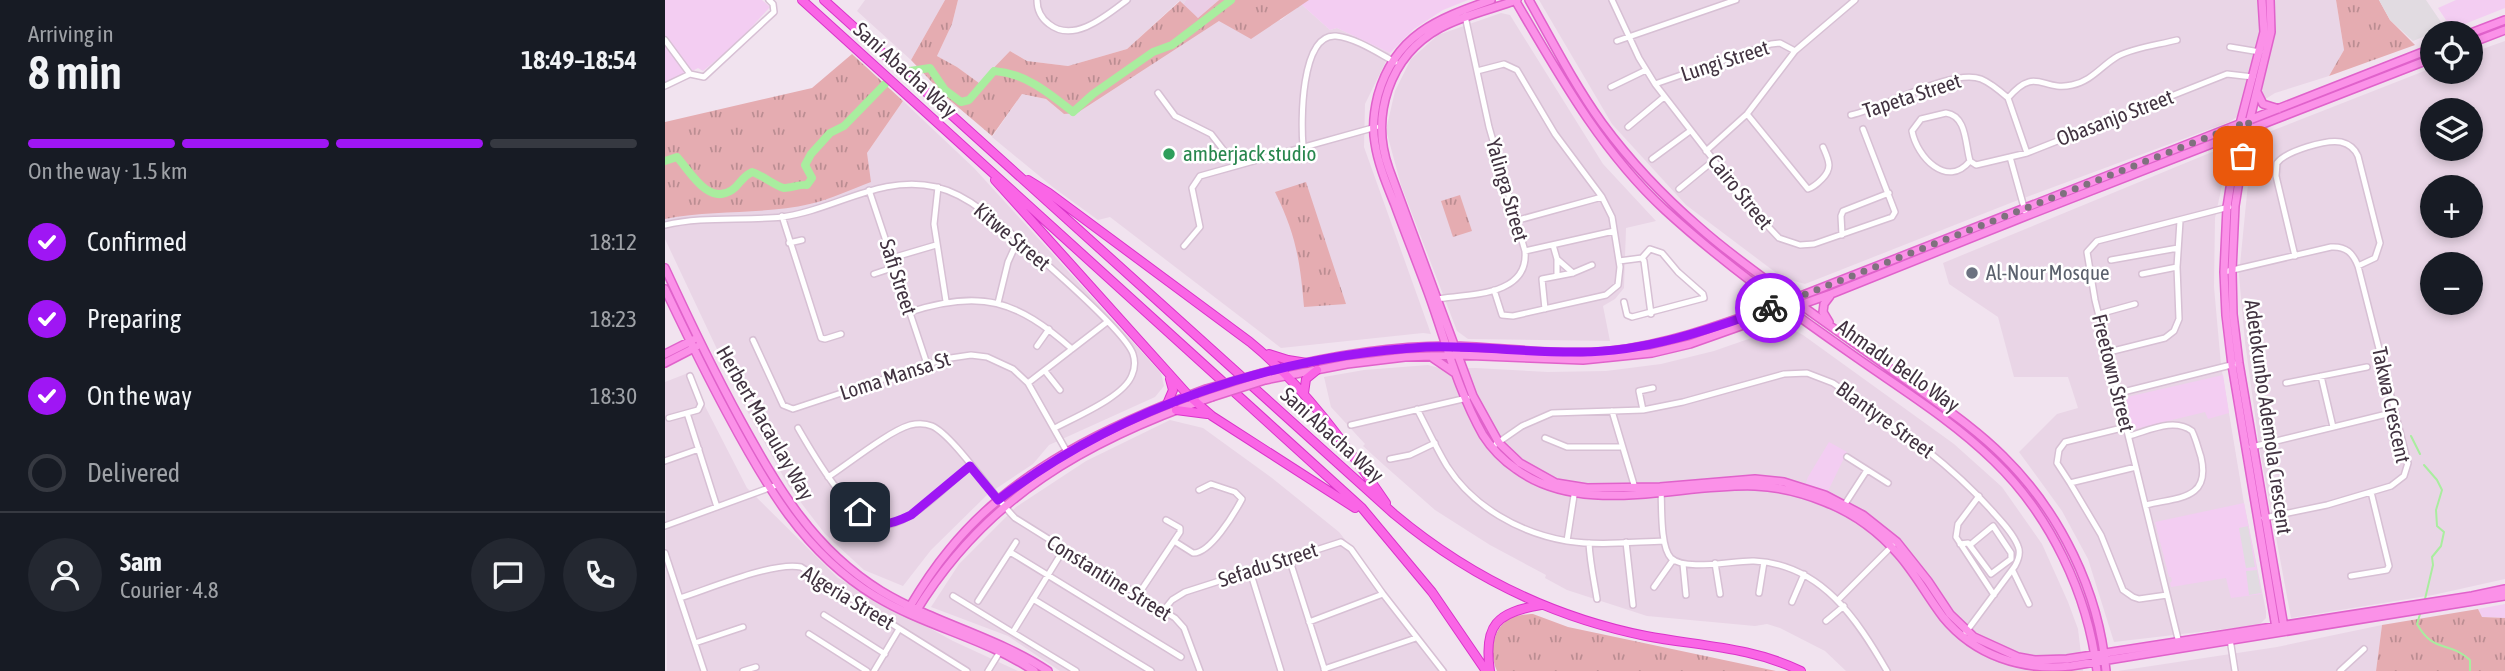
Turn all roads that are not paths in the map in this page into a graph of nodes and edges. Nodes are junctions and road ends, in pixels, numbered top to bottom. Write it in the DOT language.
graph roads {
  1 [pos="769,0"];
  2 [pos="802,0"];
  3 [pos="824,0"];
  4 [pos="1037,0"];
  5 [pos="1127,0"];
  6 [pos="1491,0"];
  7 [pos="1516,0"];
  8 [pos="1529,0"];
  9 [pos="1612,0"];
  10 [pos="1736,0"];
  11 [pos="1855,0"];
  12 [pos="2262,0"];
  13 [pos="2270,0"];
  14 [pos="1464,14"];
  15 [pos="2505,20"];
  16 [pos="2483,28"];
  17 [pos="2505,30"];
  18 [pos="1629,36"];
  19 [pos="2483,38"];
  20 [pos="665,40"];
  21 [pos="2177,40"];
  22 [pos="1617,41"];
  23 [pos="2230,47"];
  24 [pos="1795,51"];
  25 [pos="2260,52"];
  26 [pos="2420,53"];
  27 [pos="1396,63"];
  28 [pos="2420,63"];
  29 [pos="1646,70"];
  30 [pos="1477,71"];
  31 [pos="690,74"];
  32 [pos="2257,78"];
  33 [pos="1655,84"];
  34 [pos="665,86"];
  35 [pos="1611,87"];
  36 [pos="2257,92"];
  37 [pos="1158,93"];
  38 [pos="1664,97"];
  39 [pos="2008,98"];
  40 [pos="2279,109"];
  41 [pos="1747,114"];
  42 [pos="1851,115"];
  43 [pos="2249,121"];
  44 [pos="2240,124"];
  45 [pos="1377,127"];
  46 [pos="1628,127"];
  47 [pos="1863,129"];
  48 [pos="1690,131"];
  49 [pos="2247,131"];
  50 [pos="2238,134"];
  51 [pos="2214,143"];
  52 [pos="1303,146"];
  53 [pos="1823,147"];
  54 [pos="1706,151"];
  55 [pos="2027,153"];
  56 [pos="2010,157"];
  57 [pos="1652,159"];
  58 [pos="2234,159"];
  59 [pos="1713,160"];
  60 [pos="981,161"];
  61 [pos="1970,161"];
  62 [pos="1235,165"];
  63 [pos="1010,169"];
  64 [pos="938,187"];
  65 [pos="1679,189"];
  66 [pos="869,190"];
  67 [pos="1889,193"];
  68 [pos="1602,197"];
  69 [pos="2231,207"];
  70 [pos="2025,212"];
  71 [pos="782,216"];
  72 [pos="1515,221"];
  73 [pos="2180,221"];
  74 [pos="665,225"];
  75 [pos="1614,231"];
  76 [pos="1842,235"];
  77 [pos="802,240"];
  78 [pos="1018,240"];
  79 [pos="789,243"];
  80 [pos="936,245"];
  81 [pos="1553,245"];
  82 [pos="1184,246"];
  83 [pos="2178,248"];
  84 [pos="1525,251"];
  85 [pos="2295,256"];
  86 [pos="892,258"];
  87 [pos="1642,258"];
  88 [pos="1557,259"];
  89 [pos="2111,260"];
  90 [pos="1619,261"];
  91 [pos="1592,265"];
  92 [pos="2358,266"];
  93 [pos="895,267"];
  94 [pos="2177,267"];
  95 [pos="665,268"];
  96 [pos="1573,272"];
  97 [pos="2228,272"];
  98 [pos="874,274"];
  99 [pos="2142,274"];
  100 [pos="1557,276"];
  101 [pos="1751,282"];
  102 [pos="665,289"];
  103 [pos="1493,290"];
  104 [pos="1831,294"];
  105 [pos="1434,299"];
  106 [pos="1793,299"];
  107 [pos="946,301"];
  108 [pos="1624,302"];
  109 [pos="998,303"];
  110 [pos="1780,304"];
  111 [pos="2135,304"];
  112 [pos="1802,306"];
  113 [pos="1545,309"];
  114 [pos="1788,309"];
  115 [pos="910,312"];
  116 [pos="1651,314"];
  117 [pos="1753,314"];
  118 [pos="2099,314"];
  119 [pos="1107,321"];
  120 [pos="1440,327"];
  121 [pos="1049,329"];
  122 [pos="1449,331"];
  123 [pos="1837,331"];
  124 [pos="841,334"];
  125 [pos="753,340"];
  126 [pos="695,343"];
  127 [pos="1037,346"];
  128 [pos="1451,346"];
  129 [pos="1469,347"];
  130 [pos="1257,348"];
  131 [pos="1072,349"];
  132 [pos="1429,352"];
  133 [pos="2109,352"];
  134 [pos="665,354"];
  135 [pos="1454,355"];
  136 [pos="1481,356"];
  137 [pos="665,363"];
  138 [pos="1307,363"];
  139 [pos="927,364"];
  140 [pos="2236,364"];
  141 [pos="2367,367"];
  142 [pos="1317,370"];
  143 [pos="1045,371"];
  144 [pos="1285,372"];
  145 [pos="1167,373"];
  146 [pos="1460,373"];
  147 [pos="690,376"];
  148 [pos="2321,376"];
  149 [pos="1263,377"];
  150 [pos="1028,383"];
  151 [pos="2285,383"];
  152 [pos="1653,388"];
  153 [pos="1060,390"];
  154 [pos="1304,393"];
  155 [pos="2119,393"];
  156 [pos="1469,397"];
  157 [pos="1193,399"];
  158 [pos="1167,404"];
  159 [pos="1417,409"];
  160 [pos="1176,410"];
  161 [pos="1643,410"];
  162 [pos="1612,411"];
  163 [pos="2395,412"];
  164 [pos="687,413"];
  165 [pos="1212,416"];
  166 [pos="669,418"];
  167 [pos="1351,425"];
  168 [pos="2126,427"];
  169 [pos="2333,427"];
  170 [pos="799,428"];
  171 [pos="1055,428"];
  172 [pos="2129,436"];
  173 [pos="1545,438"];
  174 [pos="1435,443"];
  175 [pos="1495,445"];
  176 [pos="1622,447"];
  177 [pos="2249,447"];
  178 [pos="699,450"];
  179 [pos="1069,456"];
  180 [pos="1847,457"];
  181 [pos="1390,459"];
  182 [pos="665,461"];
  183 [pos="970,466"];
  184 [pos="2136,467"];
  185 [pos="1867,470"];
  186 [pos="828,477"];
  187 [pos="1888,483"];
  188 [pos="2070,483"];
  189 [pos="773,487"];
  190 [pos="1199,490"];
  191 [pos="1574,490"];
  192 [pos="1635,490"];
  193 [pos="1661,491"];
  194 [pos="2371,492"];
  195 [pos="1979,496"];
  196 [pos="1000,503"];
  197 [pos="1845,504"];
  198 [pos="2145,505"];
  199 [pos="717,508"];
  200 [pos="1394,514"];
  201 [pos="2261,519"];
  202 [pos="1166,520"];
  203 [pos="1375,522"];
  204 [pos="665,526"];
  205 [pos="1174,541"];
  206 [pos="1567,541"];
  207 [pos="1664,541"];
  208 [pos="1016,542"];
  209 [pos="1626,542"];
  210 [pos="1588,543"];
  211 [pos="1894,544"];
  212 [pos="1960,544"];
  213 [pos="1970,545"];
  214 [pos="1064,549"];
  215 [pos="1010,552"];
  216 [pos="665,553"];
  217 [pos="1289,558"];
  218 [pos="1673,560"];
  219 [pos="1764,562"];
  220 [pos="1715,563"];
  221 [pos="1683,564"];
  222 [pos="1249,571"];
  223 [pos="2013,571"];
  224 [pos="1048,575"];
  225 [pos="1804,575"];
  226 [pos="2351,576"];
  227 [pos="1654,587"];
  228 [pos="2505,589"];
  229 [pos="1759,593"];
  230 [pos="1383,594"];
  231 [pos="1720,594"];
  232 [pos="1138,595"];
  233 [pos="1994,595"];
  234 [pos="2167,595"];
  235 [pos="953,596"];
  236 [pos="1686,596"];
  237 [pos="2505,596"];
  238 [pos="680,598"];
  239 [pos="1033,599"];
  240 [pos="1597,599"];
  241 [pos="1838,600"];
  242 [pos="978,601"];
  243 [pos="1792,602"];
  244 [pos="2029,604"];
  245 [pos="1541,605"];
  246 [pos="1633,605"];
  247 [pos="1844,606"];
  248 [pos="911,611"];
  249 [pos="1163,611"];
  250 [pos="2384,613"];
  251 [pos="824,615"];
  252 [pos="1826,621"];
  253 [pos="1309,622"];
  254 [pos="743,627"];
  255 [pos="899,629"];
  256 [pos="2280,629"];
  257 [pos="1013,632"];
  258 [pos="809,634"];
  259 [pos="1964,634"];
  260 [pos="2230,637"];
  261 [pos="1416,638"];
  262 [pos="695,643"];
  263 [pos="2179,644"];
  264 [pos="1002,649"];
  265 [pos="2364,649"];
  266 [pos="885,654"];
  267 [pos="2105,656"];
  268 [pos="1181,657"];
  269 [pos="2095,658"];
  270 [pos="2029,666"];
  271 [pos="756,667"];
  272 [pos="1324,670"];
  273 [pos="704,671"];
  274 [pos="743,671"];
  275 [pos="867,671"];
  276 [pos="874,671"];
  277 [pos="967,671"];
  278 [pos="988,671"];
  279 [pos="1034,671"];
  280 [pos="1048,671"];
  281 [pos="1076,671"];
  282 [pos="1151,671"];
  283 [pos="1200,671"];
  284 [pos="1281,671"];
  285 [pos="1443,671"];
  286 [pos="1488,671"];
  287 [pos="1801,671"];
  288 [pos="1887,671"];
  289 [pos="2097,671"];
  290 [pos="2106,671"];
  291 [pos="2235,671"];
  292 [pos="2340,671"];
  1 -- 31 [label="street"];
  2 -- 60 [label="highway, Sani Abacha Way"];
  3 -- 63 [label="highway, Sani Abacha Way"];
  4 -- 5 [label="street"];
  6 -- 14 [label="main road"];
  7 -- 14 [label="main road"];
  7 -- 101 [label="main road, Ahmadu Bello Way"];
  8 -- 106 [label="main road, Ahmadu Bello Way"];
  9 -- 18 [label="street, Cairo Street"];
  10 -- 18 [label="street"];
  11 -- 24 [label="street"];
  12 -- 25 [label="main road, Adetokunbo Ademola Crescent"];
  13 -- 32 [label="main road, Adetokunbo Ademola Crescent"];
  14 -- 27 [label="main road"];
  14 -- 30 [label="street, Yalinga Street"];
  15 -- 16 [label="main road"];
  17 -- 19 [label="main road"];
  18 -- 22 [label="street"];
  18 -- 29 [label="street, Cairo Street"];
  20 -- 31 [label="street"];
  21 -- 39 [label="street"];
  23 -- 25 [label="street"];
  24 -- 33 [label="street, Lungi Street"];
  24 -- 41 [label="street"];
  25 -- 32 [label="main road, Adetokunbo Ademola Crescent"];
  26 -- 40 [label="main road"];
  27 -- 45 [label="main road"];
  27 -- 52 [label="street"];
  28 -- 49 [label="main road"];
  29 -- 33 [label="street, Cairo Street"];
  29 -- 35 [label="street"];
  30 -- 68 [label="street"];
  30 -- 72 [label="street, Yalinga Street"];
  31 -- 34 [label="street"];
  32 -- 36 [label="main road, Adetokunbo Ademola Crescent"];
  32 -- 44 [label="main road, Adetokunbo Ademola Crescent"];
  32 -- 55 [label="street, Obasanjo Street"];
  33 -- 38 [label="street, Cairo Street"];
  36 -- 40 [label="main road"];
  36 -- 43 [label="main road, Adetokunbo Ademola Crescent"];
  37 -- 62 [label="street"];
  38 -- 46 [label="street"];
  38 -- 48 [label="street, Cairo Street"];
  39 -- 42 [label="street, Tapeta Street"];
  39 -- 55 [label="street"];
  40 -- 43 [label="main road"];
  41 -- 53 [label="street"];
  41 -- 54 [label="street"];
  43 -- 44 [label="main road"];
  43 -- 49 [label="main road, Adetokunbo Ademola Crescent"];
  44 -- 50 [label="main road, Adetokunbo Ademola Crescent"];
  44 -- 70 [label="main road"];
  45 -- 52 [label="street"];
  45 -- 105 [label="main road"];
  47 -- 67 [label="street"];
  48 -- 54 [label="street, Cairo Street"];
  48 -- 57 [label="street"];
  49 -- 50 [label="main road"];
  49 -- 69 [label="main road, Adetokunbo Ademola Crescent"];
  50 -- 51 [label="main road"];
  50 -- 58 [label="main road, Adetokunbo Ademola Crescent"];
  51 -- 58 [label="main road"];
  51 -- 70 [label="main road"];
  52 -- 62 [label="street"];
  54 -- 59 [label="street, Cairo Street"];
  55 -- 56 [label="street, Obasanjo Street"];
  56 -- 61 [label="street, Obasanjo Street"];
  56 -- 70 [label="street"];
  58 -- 69 [label="main road, Adetokunbo Ademola Crescent"];
  59 -- 65 [label="street"];
  59 -- 76 [label="street, Cairo Street"];
  60 -- 145 [label="highway"];
  60 -- 203 [label="highway, Sani Abacha Way"];
  61 -- 61 [label="street, Obasanjo Street"];
  62 -- 82 [label="street"];
  63 -- 130 [label="highway"];
  63 -- 200 [label="highway, Sani Abacha Way"];
  64 -- 66 [label="street, Kitwe Street"];
  64 -- 78 [label="street, Kitwe Street"];
  64 -- 80 [label="street"];
  66 -- 71 [label="street, Kitwe Street"];
  66 -- 86 [label="street, Safi Street"];
  67 -- 76 [label="street"];
  67 -- 76 [label="street, Cairo Street"];
  68 -- 72 [label="street"];
  68 -- 75 [label="street"];
  69 -- 73 [label="street, Freetown Street"];
  69 -- 97 [label="main road, Adetokunbo Ademola Crescent"];
  70 -- 104 [label="main road"];
  70 -- 106 [label="main road"];
  71 -- 74 [label="street, Kitwe Street"];
  71 -- 79 [label="street"];
  72 -- 84 [label="street, Yalinga Street"];
  73 -- 83 [label="street"];
  73 -- 118 [label="street, Freetown Street"];
  75 -- 81 [label="street"];
  75 -- 90 [label="street"];
  77 -- 79 [label="street"];
  78 -- 109 [label="street"];
  78 -- 119 [label="street, Kitwe Street"];
  79 -- 124 [label="street"];
  80 -- 86 [label="street"];
  80 -- 107 [label="street"];
  81 -- 84 [label="street"];
  81 -- 88 [label="street"];
  83 -- 89 [label="street"];
  83 -- 94 [label="street"];
  84 -- 103 [label="street, Yalinga Street"];
  85 -- 92 [label="street"];
  85 -- 92 [label="street"];
  85 -- 97 [label="street"];
  86 -- 93 [label="street, Safi Street"];
  87 -- 90 [label="street"];
  87 -- 116 [label="street"];
  87 -- 116 [label="street"];
  88 -- 96 [label="street"];
  88 -- 100 [label="street"];
  90 -- 113 [label="street"];
  91 -- 96 [label="street"];
  92 -- 163 [label="street, Takwa Crescent"];
  93 -- 98 [label="street"];
  93 -- 115 [label="street, Safi Street"];
  94 -- 99 [label="street"];
  94 -- 133 [label="street"];
  95 -- 126 [label="main road, Herbert Macaulay Way"];
  96 -- 100 [label="street"];
  97 -- 140 [label="main road, Adetokunbo Ademola Crescent"];
  100 -- 113 [label="street"];
  101 -- 110 [label="main road, Ahmadu Bello Way"];
  101 -- 117 [label="main road"];
  102 -- 126 [label="main road, Herbert Macaulay Way"];
  103 -- 105 [label="street, Yalinga Street"];
  103 -- 113 [label="street"];
  104 -- 112 [label="main road"];
  104 -- 123 [label="main road"];
  105 -- 120 [label="main road"];
  105 -- 122 [label="main road"];
  106 -- 110 [label="main road"];
  106 -- 112 [label="main road, Ahmadu Bello Way"];
  107 -- 109 [label="street"];
  107 -- 115 [label="street"];
  108 -- 116 [label="street"];
  109 -- 121 [label="street"];
  110 -- 114 [label="main road, Ahmadu Bello Way"];
  110 -- 117 [label="main road"];
  111 -- 118 [label="street"];
  112 -- 114 [label="main road"];
  112 -- 123 [label="main road, Ahmadu Bello Way"];
  114 -- 136 [label="main road"];
  114 -- 269 [label="main road, Ahmadu Bello Way"];
  115 -- 139 [label="street, Safi Street"];
  117 -- 129 [label="main road"];
  118 -- 133 [label="street, Freetown Street"];
  119 -- 131 [label="street"];
  119 -- 171 [label="street, Kitwe Street"];
  120 -- 128 [label="main road"];
  120 -- 132 [label="main road"];
  121 -- 127 [label="street"];
  121 -- 131 [label="street"];
  122 -- 128 [label="main road"];
  122 -- 129 [label="main road"];
  123 -- 267 [label="main road, Ahmadu Bello Way"];
  125 -- 139 [label="street, Loma Mansa St"];
  126 -- 134 [label="main road"];
  126 -- 137 [label="main road"];
  126 -- 189 [label="main road, Herbert Macaulay Way"];
  128 -- 129 [label="main road"];
  128 -- 132 [label="main road"];
  128 -- 135 [label="main road"];
  130 -- 138 [label="highway"];
  130 -- 144 [label="highway"];
  131 -- 143 [label="street"];
  132 -- 135 [label="main road"];
  132 -- 138 [label="main road"];
  132 -- 142 [label="main road"];
  132 -- 146 [label="main road"];
  133 -- 155 [label="street, Freetown Street"];
  135 -- 136 [label="main road"];
  135 -- 146 [label="main road"];
  136 -- 146 [label="main road"];
  138 -- 144 [label="main road"];
  139 -- 150 [label="street, Loma Mansa St"];
  140 -- 155 [label="street"];
  140 -- 177 [label="main road, Adetokunbo Ademola Crescent"];
  141 -- 148 [label="street"];
  142 -- 144 [label="main road"];
  142 -- 154 [label="highway"];
  143 -- 150 [label="street"];
  143 -- 153 [label="street"];
  144 -- 149 [label="main road"];
  144 -- 154 [label="highway"];
  145 -- 157 [label="highway"];
  145 -- 158 [label="highway"];
  146 -- 156 [label="main road"];
  147 -- 164 [label="street"];
  148 -- 151 [label="street"];
  148 -- 169 [label="street"];
  149 -- 157 [label="main road, bridge"];
  149 -- 157 [label="main road, bridge"];
  150 -- 171 [label="street, Loma Mansa St"];
  152 -- 161 [label="street"];
  154 -- 200 [label="highway"];
  155 -- 168 [label="street, Freetown Street"];
  156 -- 159 [label="street"];
  156 -- 175 [label="main road"];
  157 -- 158 [label="main road"];
  157 -- 160 [label="main road"];
  157 -- 165 [label="highway"];
  158 -- 179 [label="main road"];
  159 -- 167 [label="street"];
  159 -- 174 [label="street"];
  160 -- 165 [label="highway"];
  160 -- 179 [label="main road"];
  161 -- 162 [label="street, Blantyre Street"];
  161 -- 195 [label="street, Blantyre Street"];
  162 -- 175 [label="street, Blantyre Street"];
  162 -- 176 [label="street"];
  163 -- 169 [label="street"];
  163 -- 194 [label="street, Takwa Crescent"];
  164 -- 166 [label="street"];
  164 -- 178 [label="street"];
  165 -- 203 [label="highway"];
  168 -- 172 [label="street, Freetown Street"];
  168 -- 188 [label="street"];
  169 -- 177 [label="street"];
  170 -- 186 [label="street"];
  171 -- 179 [label="street, Loma Mansa St"];
  172 -- 184 [label="street, Freetown Street"];
  172 -- 198 [label="street"];
  173 -- 176 [label="street"];
  174 -- 181 [label="street"];
  174 -- 206 [label="street"];
  175 -- 191 [label="main road"];
  176 -- 192 [label="street"];
  177 -- 201 [label="main road, Adetokunbo Ademola Crescent"];
  178 -- 182 [label="street"];
  178 -- 199 [label="street"];
  179 -- 196 [label="main road"];
  180 -- 185 [label="street"];
  183 -- 186 [label="street, Constantine Street"];
  183 -- 186 [label="street"];
  183 -- 196 [label="street, Constantine Street"];
  184 -- 188 [label="street"];
  184 -- 198 [label="street, Freetown Street"];
  185 -- 187 [label="street"];
  185 -- 197 [label="street"];
  188 -- 234 [label="street"];
  189 -- 199 [label="street"];
  189 -- 248 [label="main road, Herbert Macaulay Way"];
  190 -- 205 [label="street"];
  191 -- 192 [label="main road"];
  191 -- 206 [label="street"];
  192 -- 193 [label="main road"];
  193 -- 197 [label="main road"];
  193 -- 207 [label="street"];
  193 -- 211 [label="main road"];
  194 -- 201 [label="street, Takwa Crescent"];
  194 -- 226 [label="street"];
  195 -- 212 [label="street"];
  195 -- 223 [label="street, Blantyre Street"];
  196 -- 214 [label="street, Constantine Street"];
  196 -- 248 [label="main road"];
  197 -- 211 [label="main road"];
  198 -- 234 [label="street, Freetown Street"];
  199 -- 204 [label="street"];
  200 -- 245 [label="highway, Sani Abacha Way"];
  201 -- 256 [label="main road, Adetokunbo Ademola Crescent"];
  202 -- 205 [label="street"];
  203 -- 286 [label="highway, Sani Abacha Way"];
  205 -- 232 [label="street"];
  206 -- 210 [label="street"];
  207 -- 209 [label="street"];
  207 -- 218 [label="street"];
  208 -- 215 [label="street"];
  209 -- 210 [label="street"];
  209 -- 246 [label="street"];
  210 -- 240 [label="street"];
  211 -- 241 [label="street"];
  211 -- 259 [label="main road"];
  212 -- 213 [label="street"];
  212 -- 233 [label="street"];
  213 -- 213 [label="street"];
  214 -- 224 [label="street"];
  214 -- 232 [label="street, Constantine Street"];
  215 -- 224 [label="street"];
  215 -- 242 [label="street"];
  216 -- 238 [label="street"];
  217 -- 222 [label="street, Sefadu Street"];
  217 -- 230 [label="street, Sefadu Street"];
  217 -- 253 [label="street"];
  218 -- 221 [label="street"];
  218 -- 227 [label="street"];
  219 -- 220 [label="street"];
  219 -- 225 [label="street"];
  219 -- 229 [label="street"];
  220 -- 221 [label="street"];
  220 -- 231 [label="street"];
  221 -- 236 [label="street"];
  222 -- 249 [label="street, Sefadu Street"];
  222 -- 284 [label="street"];
  223 -- 233 [label="street"];
  223 -- 244 [label="street"];
  224 -- 239 [label="street"];
  224 -- 268 [label="street"];
  225 -- 241 [label="street"];
  225 -- 243 [label="street"];
  228 -- 250 [label="main road"];
  230 -- 253 [label="street"];
  230 -- 261 [label="street, Sefadu Street"];
  232 -- 249 [label="street, Constantine Street"];
  233 -- 259 [label="street"];
  234 -- 263 [label="street, Freetown Street"];
  235 -- 257 [label="street"];
  237 -- 250 [label="main road"];
  238 -- 255 [label="street, Algeria Street"];
  238 -- 262 [label="street"];
  239 -- 257 [label="street"];
  239 -- 282 [label="street"];
  241 -- 247 [label="street"];
  245 -- 286 [label="highway"];
  245 -- 287 [label="highway, Sani Abacha Way"];
  247 -- 252 [label="street"];
  247 -- 288 [label="street"];
  248 -- 264 [label="main road, Herbert Macaulay Way"];
  249 -- 283 [label="street, Constantine Street"];
  250 -- 256 [label="main road"];
  251 -- 266 [label="street"];
  253 -- 272 [label="street"];
  254 -- 262 [label="street"];
  255 -- 266 [label="street"];
  255 -- 277 [label="street, Algeria Street"];
  256 -- 260 [label="main road"];
  257 -- 281 [label="street"];
  258 -- 275 [label="street"];
  259 -- 270 [label="main road"];
  260 -- 263 [label="main road"];
  260 -- 291 [label="street"];
  261 -- 272 [label="street"];
  261 -- 285 [label="street, Sefadu Street"];
  262 -- 273 [label="street"];
  263 -- 267 [label="main road"];
  264 -- 278 [label="street"];
  264 -- 279 [label="main road, Herbert Macaulay Way"];
  264 -- 280 [label="main road, Herbert Macaulay Way"];
  265 -- 292 [label="street"];
  266 -- 276 [label="street"];
  267 -- 269 [label="main road"];
  267 -- 290 [label="main road, Ahmadu Bello Way"];
  269 -- 270 [label="main road"];
  269 -- 289 [label="main road, Ahmadu Bello Way"];
  271 -- 274 [label="street"];
}
